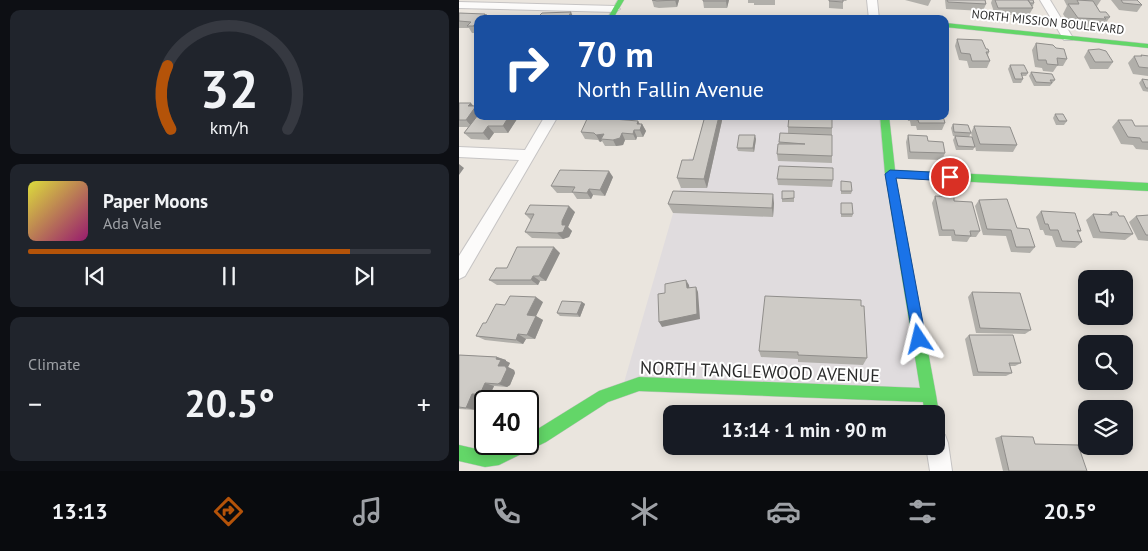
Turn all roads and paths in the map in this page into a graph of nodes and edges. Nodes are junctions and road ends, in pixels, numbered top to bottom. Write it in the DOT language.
graph roads {
  1 [pos="872,0"];
  2 [pos="1045,0"];
  3 [pos="459,5"];
  4 [pos="615,13"];
  5 [pos="874,15"];
  6 [pos="949,26"];
  7 [pos="1068,38"];
  8 [pos="1148,46"];
  9 [pos="550,120"];
  10 [pos="885,120"];
  11 [pos="459,152"];
  12 [pos="530,155"];
  13 [pos="890,174"];
  14 [pos="1148,187"];
  15 [pos="459,271"];
  16 [pos="929,395"];
  17 [pos="931,405"];
  18 [pos="459,453"];
  19 [pos="939,455"];
  20 [pos="941,471"];
  1 -- 5 [label="street"];
  2 -- 7 [label="street"];
  3 -- 4 [label="street"];
  6 -- 7 [label="street, NORTH MISSION BOULEVARD"];
  7 -- 8 [label="street, NORTH MISSION BOULEVARD"];
  9 -- 12 [label="street"];
  10 -- 13 [label="street"];
  11 -- 12 [label="street"];
  12 -- 15 [label="street"];
  13 -- 14 [label="street"];
  13 -- 16 [label="street"];
  16 -- 17 [label="street"];
  16 -- 18 [label="street, NORTH TANGLEWOOD AVENUE"];
  19 -- 20 [label="street"];
}
